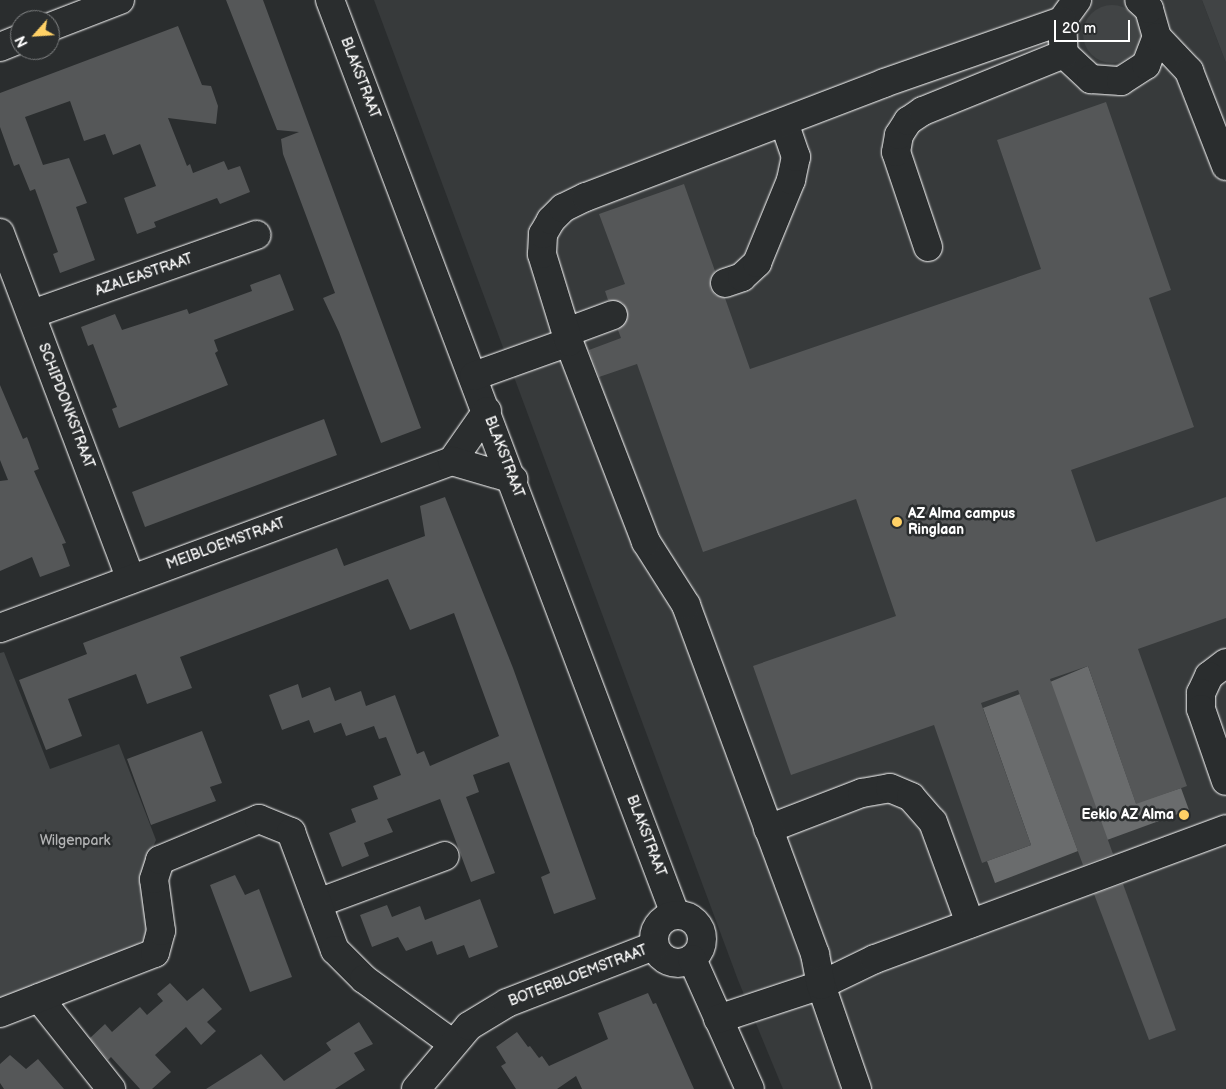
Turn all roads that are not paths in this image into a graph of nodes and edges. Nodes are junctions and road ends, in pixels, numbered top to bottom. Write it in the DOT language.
graph roads {
  1 [pos="120,0"];
  2 [pos="330,0"];
  3 [pos="1139,0"];
  4 [pos="1070,10"];
  5 [pos="60,23"];
  6 [pos="1157,37"];
  7 [pos="1064,54"];
  8 [pos="784,122"];
  9 [pos="1226,166"];
  10 [pos="0,233"];
  11 [pos="256,235"];
  12 [pos="928,247"];
  13 [pos="725,283"];
  14 [pos="32,314"];
  15 [pos="613,315"];
  16 [pos="568,337"];
  17 [pos="474,376"];
  18 [pos="487,411"];
  19 [pos="452,461"];
  20 [pos="513,479"];
  21 [pos="131,580"];
  22 [pos="0,628"];
  23 [pos="1226,663"];
  24 [pos="1226,781"];
  25 [pos="768,829"];
  26 [pos="1226,829"];
  27 [pos="445,856"];
  28 [pos="318,903"];
  29 [pos="676,914"];
  30 [pos="970,923"];
  31 [pos="654,946"];
  32 [pos="692,959"];
  33 [pos="821,985"];
  34 [pos="39,998"];
  35 [pos="0,1013"];
  36 [pos="718,1019"];
  37 [pos="453,1044"];
  38 [pos="111,1089"];
  39 [pos="416,1089"];
  40 [pos="750,1089"];
  41 [pos="857,1089"];
  1 -- 5 [label="street"];
  2 -- 17 [label="street, BLAKSTRAAT"];
  3 -- 6 [label="street"];
  4 -- 7 [label="street"];
  4 -- 8 [label="street"];
  6 -- 7 [label="street"];
  6 -- 9 [label="street"];
  7 -- 12 [label="street"];
  8 -- 13 [label="street"];
  8 -- 16 [label="street"];
  10 -- 14 [label="street, SCHIPDONKSTRAAT"];
  11 -- 14 [label="street, AZALEASTRAAT"];
  14 -- 21 [label="street, SCHIPDONKSTRAAT"];
  15 -- 16 [label="street"];
  16 -- 17 [label="street"];
  16 -- 25 [label="street"];
  17 -- 18 [label="street, BLAKSTRAAT"];
  18 -- 19 [label="street"];
  18 -- 20 [label="street, BLAKSTRAAT"];
  19 -- 20 [label="street"];
  19 -- 21 [label="street, MEIBLOEMSTRAAT"];
  20 -- 29 [label="street, BLAKSTRAAT"];
  21 -- 22 [label="street, MEIBLOEMSTRAAT"];
  23 -- 24 [label="street"];
  25 -- 30 [label="street"];
  25 -- 33 [label="street"];
  26 -- 30 [label="street"];
  27 -- 28 [label="street"];
  28 -- 34 [label="street"];
  28 -- 37 [label="street"];
  29 -- 31 [label="street"];
  29 -- 32 [label="street"];
  30 -- 33 [label="street"];
  31 -- 32 [label="street"];
  31 -- 37 [label="street, BOTERBLOEMSTRAAT"];
  32 -- 36 [label="street"];
  33 -- 36 [label="street"];
  33 -- 41 [label="street"];
  34 -- 35 [label="street"];
  34 -- 38 [label="street"];
  36 -- 40 [label="street"];
  37 -- 39 [label="street, BOTERBLOEMSTRAAT"];
}
